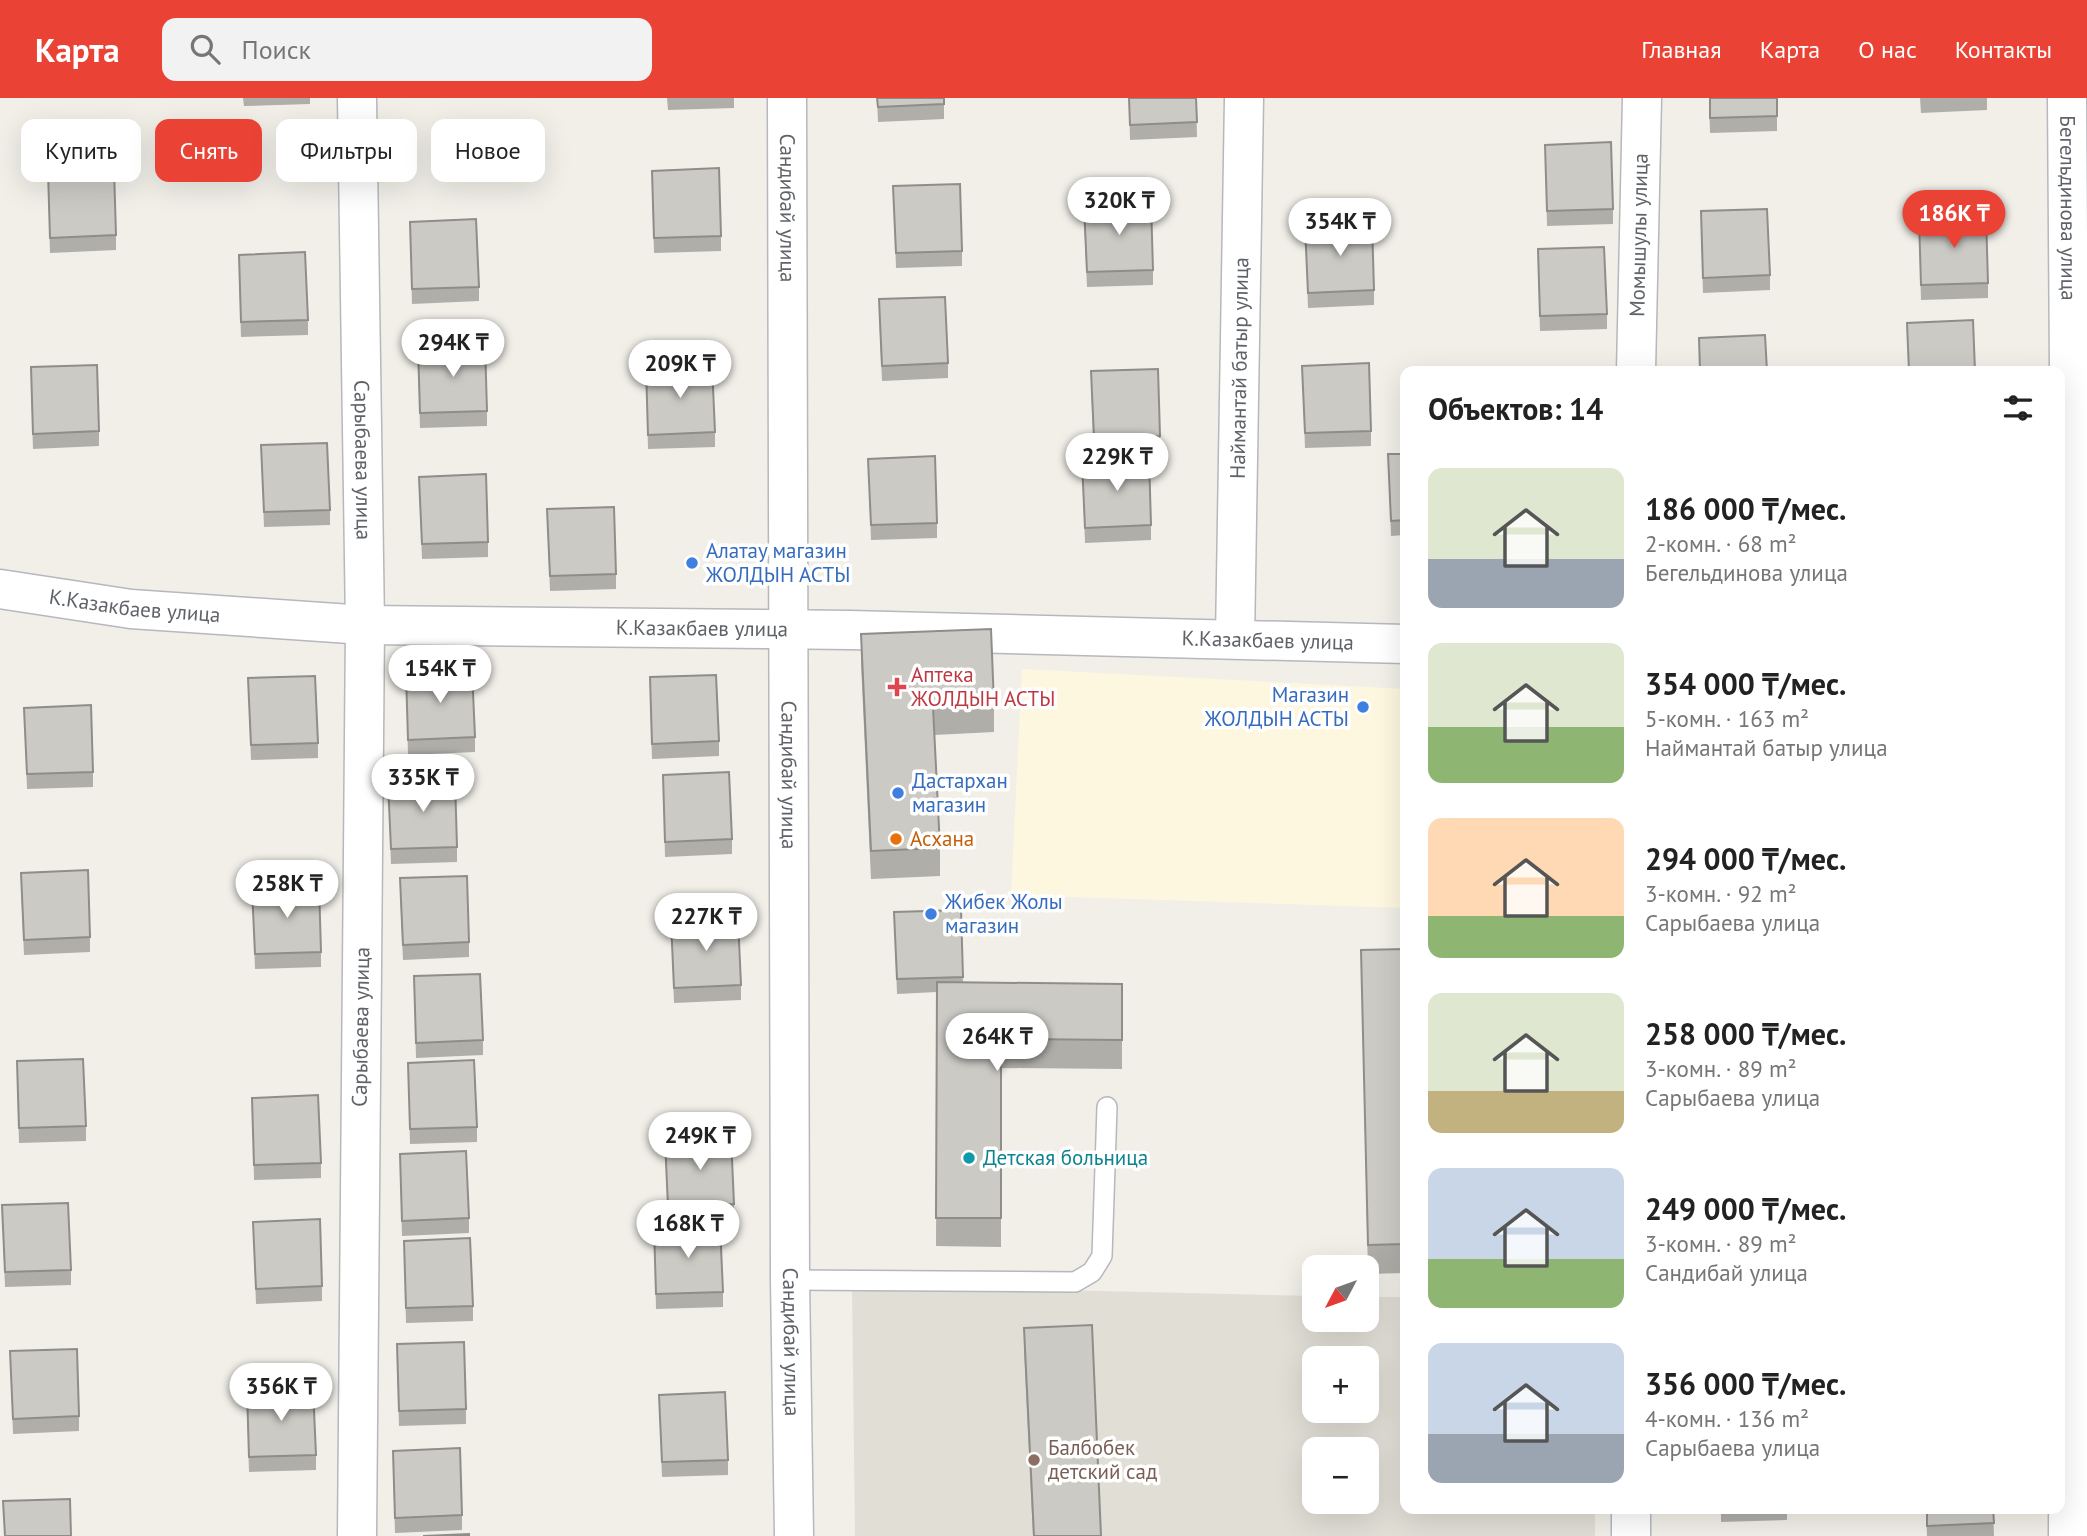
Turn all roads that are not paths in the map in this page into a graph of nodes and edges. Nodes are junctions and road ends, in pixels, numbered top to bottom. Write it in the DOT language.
graph roads {
  1 [pos="357,98"];
  2 [pos="787,98"];
  3 [pos="1244,98"];
  4 [pos="1642,98"];
  5 [pos="2067,98"];
  6 [pos="1636,366"];
  7 [pos="0,590"];
  8 [pos="365,625"];
  9 [pos="787,629"];
  10 [pos="1235,639"];
  11 [pos="2073,642"];
  12 [pos="1400,645"];
  13 [pos="1108,1107"];
  14 [pos="790,1280"];
  15 [pos="1631,1514"];
  16 [pos="357,1536"];
  17 [pos="794,1536"];
  18 [pos="1631,1536"];
  19 [pos="2068,1536"];
  1 -- 8 [label="street, Сарыбаева улица"];
  2 -- 9 [label="street, Сандибай улица"];
  3 -- 10 [label="street, Наймантай батыр улица"];
  4 -- 6 [label="street, Момышулы улица"];
  5 -- 11 [label="street, Бегельдинова улица"];
  7 -- 8 [label="street, К.Казакбаев улица"];
  8 -- 9 [label="street, К.Казакбаев улица"];
  8 -- 16 [label="street, Сарыбаева улица"];
  9 -- 10 [label="street, К.Казакбаев улица"];
  9 -- 14 [label="street, Сандибай улица"];
  10 -- 12 [label="street, К.Казакбаев улица"];
  11 -- 19 [label="street, Бегельдинова улица"];
  13 -- 14 [label="lane"];
  14 -- 17 [label="street, Сандибай улица"];
  15 -- 18 [label="street"];
}
